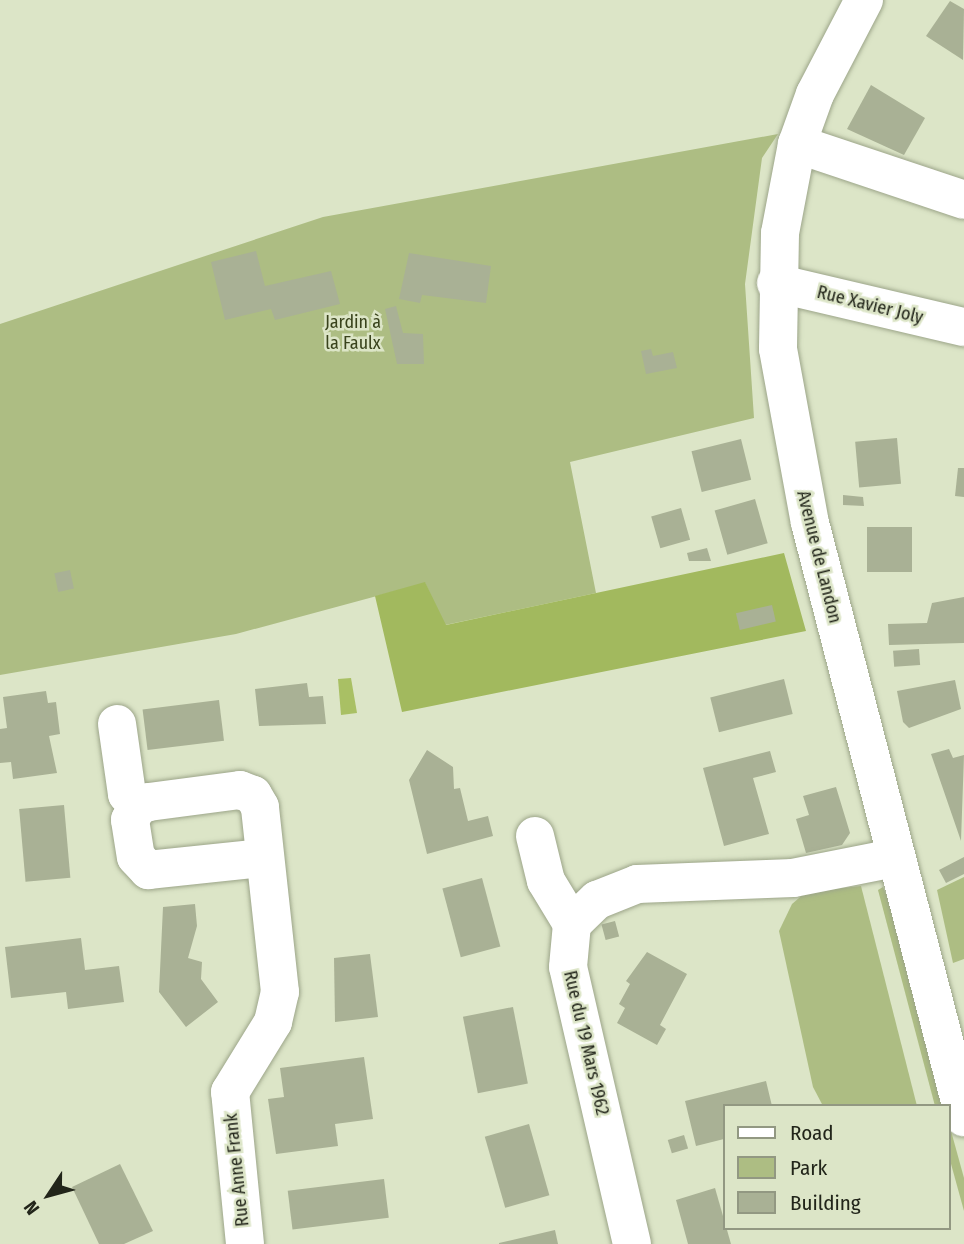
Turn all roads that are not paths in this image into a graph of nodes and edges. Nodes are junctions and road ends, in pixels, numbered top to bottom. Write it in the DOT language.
graph roads {
  1 [pos="864,0"];
  2 [pos="797,144"];
  3 [pos="964,200"];
  4 [pos="776,283"];
  5 [pos="964,327"];
  6 [pos="117,724"];
  7 [pos="138,806"];
  8 [pos="535,836"];
  9 [pos="263,858"];
  10 [pos="894,858"];
  11 [pos="572,924"];
  12 [pos="964,1117"];
  13 [pos="245,1244"];
  14 [pos="632,1244"];
  1 -- 2 [label="street, Avenue de Landon"];
  2 -- 3 [label="street"];
  2 -- 4 [label="street, Avenue de Landon"];
  4 -- 5 [label="street, Rue Xavier Joly"];
  4 -- 10 [label="street, Avenue de Landon"];
  6 -- 7 [label="street"];
  7 -- 9 [label="street, Rue Anne Frank"];
  7 -- 9 [label="street"];
  8 -- 11 [label="street"];
  9 -- 13 [label="street, Rue Anne Frank"];
  10 -- 11 [label="street"];
  10 -- 12 [label="street, Avenue de Landon"];
  11 -- 14 [label="street, Rue du 19 Mars 1962"];
}
